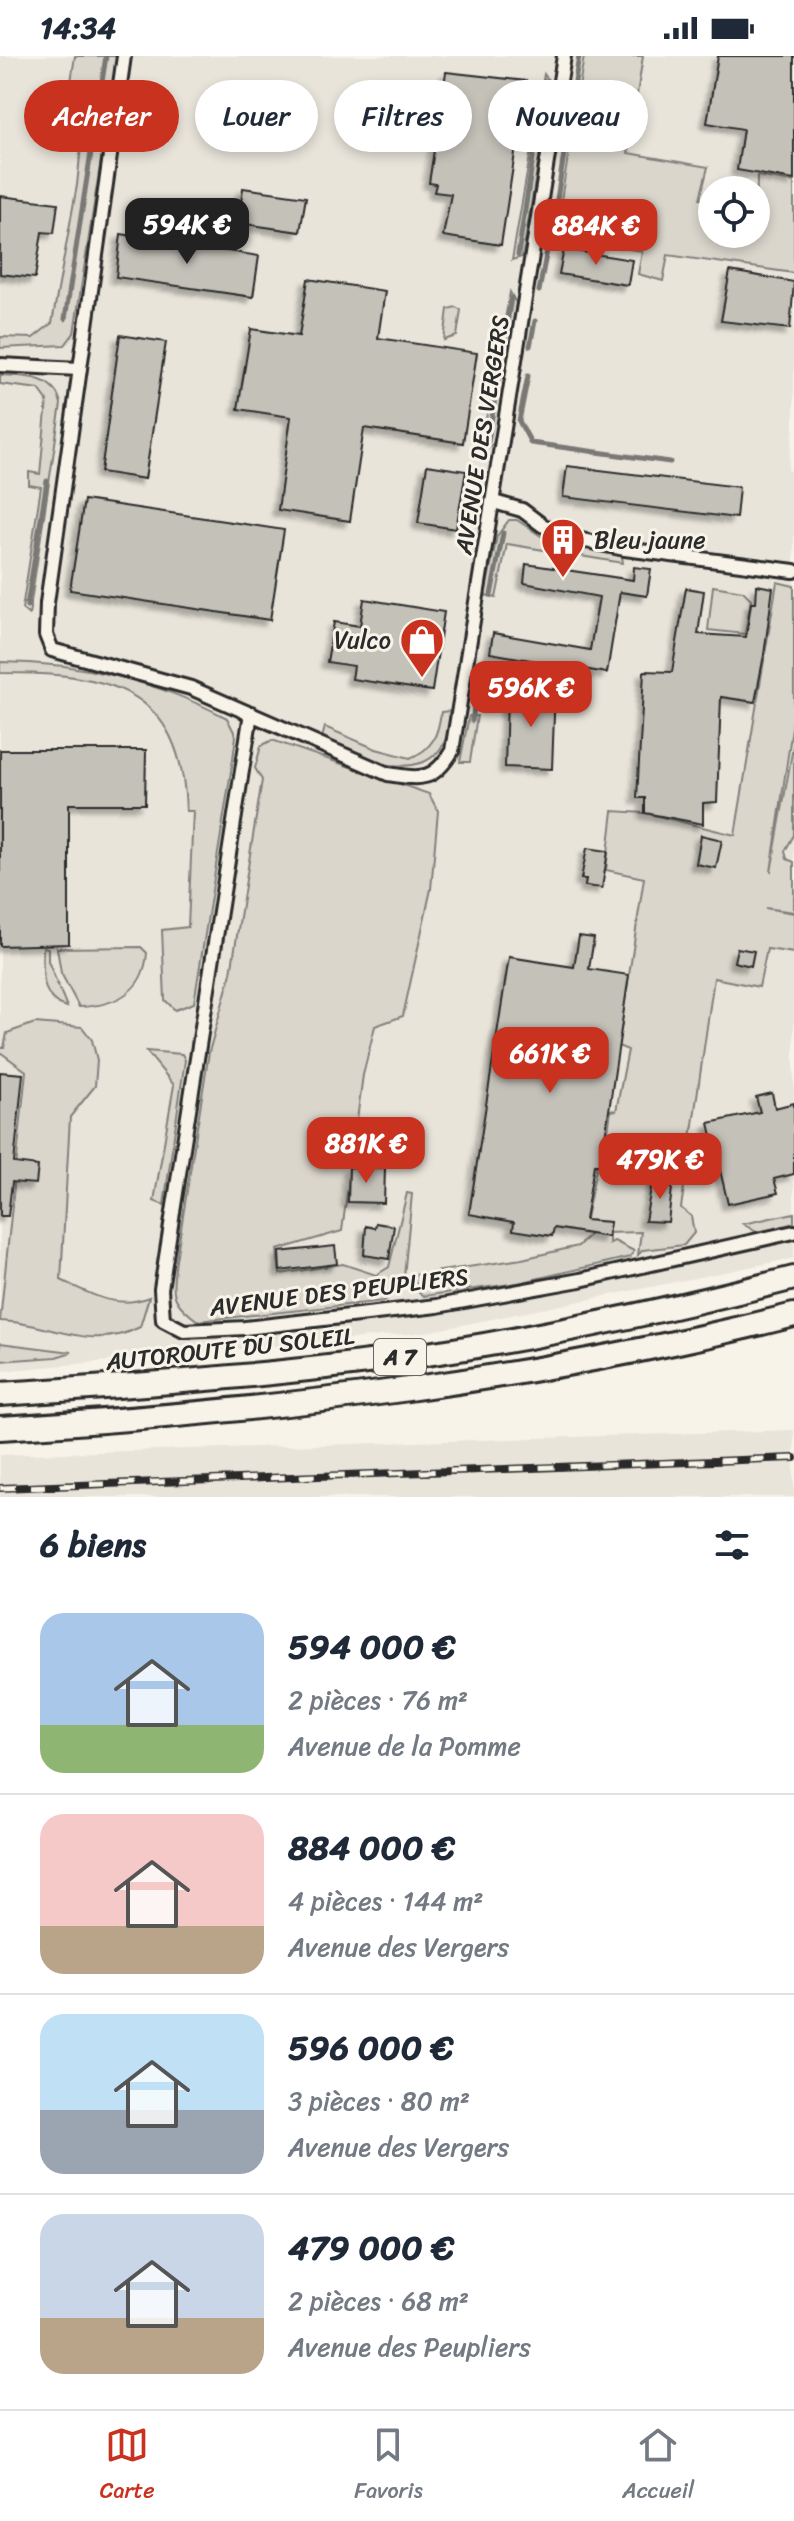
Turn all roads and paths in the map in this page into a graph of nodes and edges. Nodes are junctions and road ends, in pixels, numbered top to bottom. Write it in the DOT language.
graph roads {
  1 [pos="124,56"];
  2 [pos="564,56"];
  3 [pos="0,365"];
  4 [pos="79,369"];
  5 [pos="494,502"];
  6 [pos="794,571"];
  7 [pos="251,713"];
  8 [pos="794,1232"];
  9 [pos="794,1278"];
  10 [pos="794,1315"];
  11 [pos="0,1394"];
  12 [pos="0,1428"];
  1 -- 4 [label="street"];
  2 -- 5 [label="street, AVENUE DES VERGERS"];
  3 -- 4 [label="street"];
  4 -- 7 [label="street"];
  5 -- 6 [label="street"];
  5 -- 7 [label="street, AVENUE DES VERGERS"];
  7 -- 8 [label="street, AVENUE DES PEUPLIERS"];
  9 -- 11 [label="highway, AUTOROUTE DU SOLEIL / A 7"];
  10 -- 12 [label="highway, A 7"];
}
